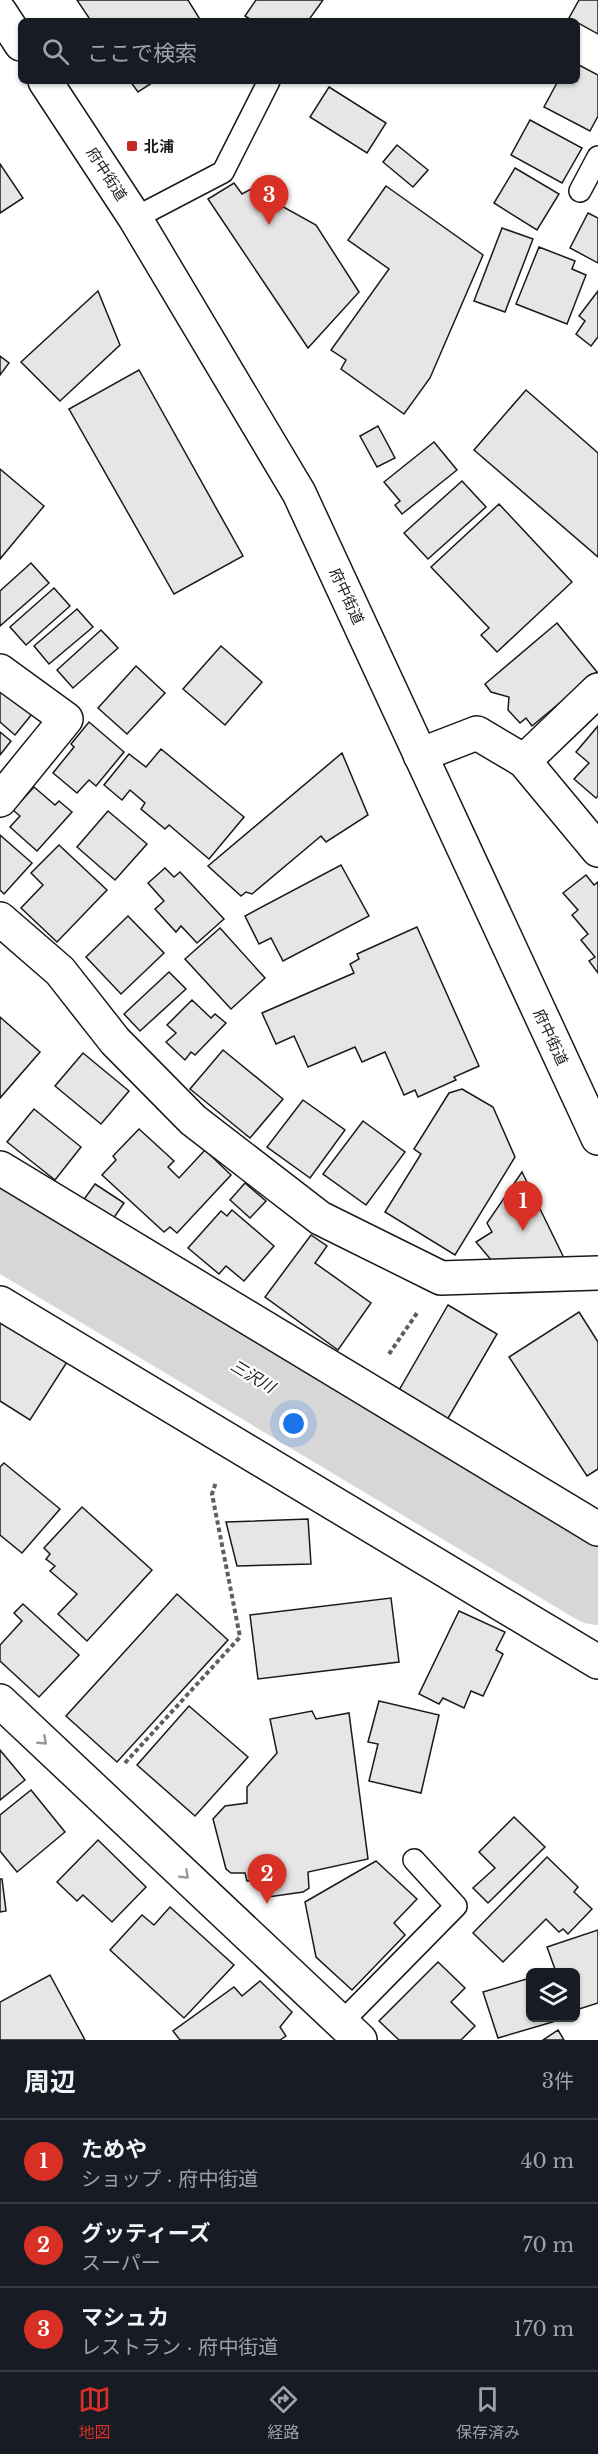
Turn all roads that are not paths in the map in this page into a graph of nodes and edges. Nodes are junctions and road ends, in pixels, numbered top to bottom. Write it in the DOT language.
graph roads {
  1 [pos="0,12"];
  2 [pos="18,39"];
  3 [pos="47,84"];
  4 [pos="267,84"];
  5 [pos="598,157"];
  6 [pos="580,191"];
  7 [pos="135,218"];
  8 [pos="0,671"];
  9 [pos="598,690"];
  10 [pos="420,755"];
  11 [pos="524,761"];
  12 [pos="0,800"];
  13 [pos="598,849"];
  14 [pos="0,918"];
  15 [pos="598,1138"];
  16 [pos="0,1168"];
  17 [pos="598,1273"];
  18 [pos="0,1303"];
  19 [pos="598,1529"];
  20 [pos="598,1662"];
  21 [pos="0,1701"];
  22 [pos="414,1860"];
  23 [pos="351,2031"];
  1 -- 2 [label="street"];
  3 -- 7 [label="street, 府中街道"];
  4 -- 7 [label="lane"];
  5 -- 6 [label="lane"];
  7 -- 10 [label="street, 府中街道"];
  8 -- 12 [label="street"];
  9 -- 11 [label="street"];
  10 -- 11 [label="street"];
  10 -- 15 [label="street, 府中街道"];
  11 -- 13 [label="street"];
  14 -- 17 [label="street"];
  16 -- 19 [label="street"];
  18 -- 20 [label="street"];
  21 -- 23 [label="street, one-way"];
  22 -- 23 [label="lane"];
}
